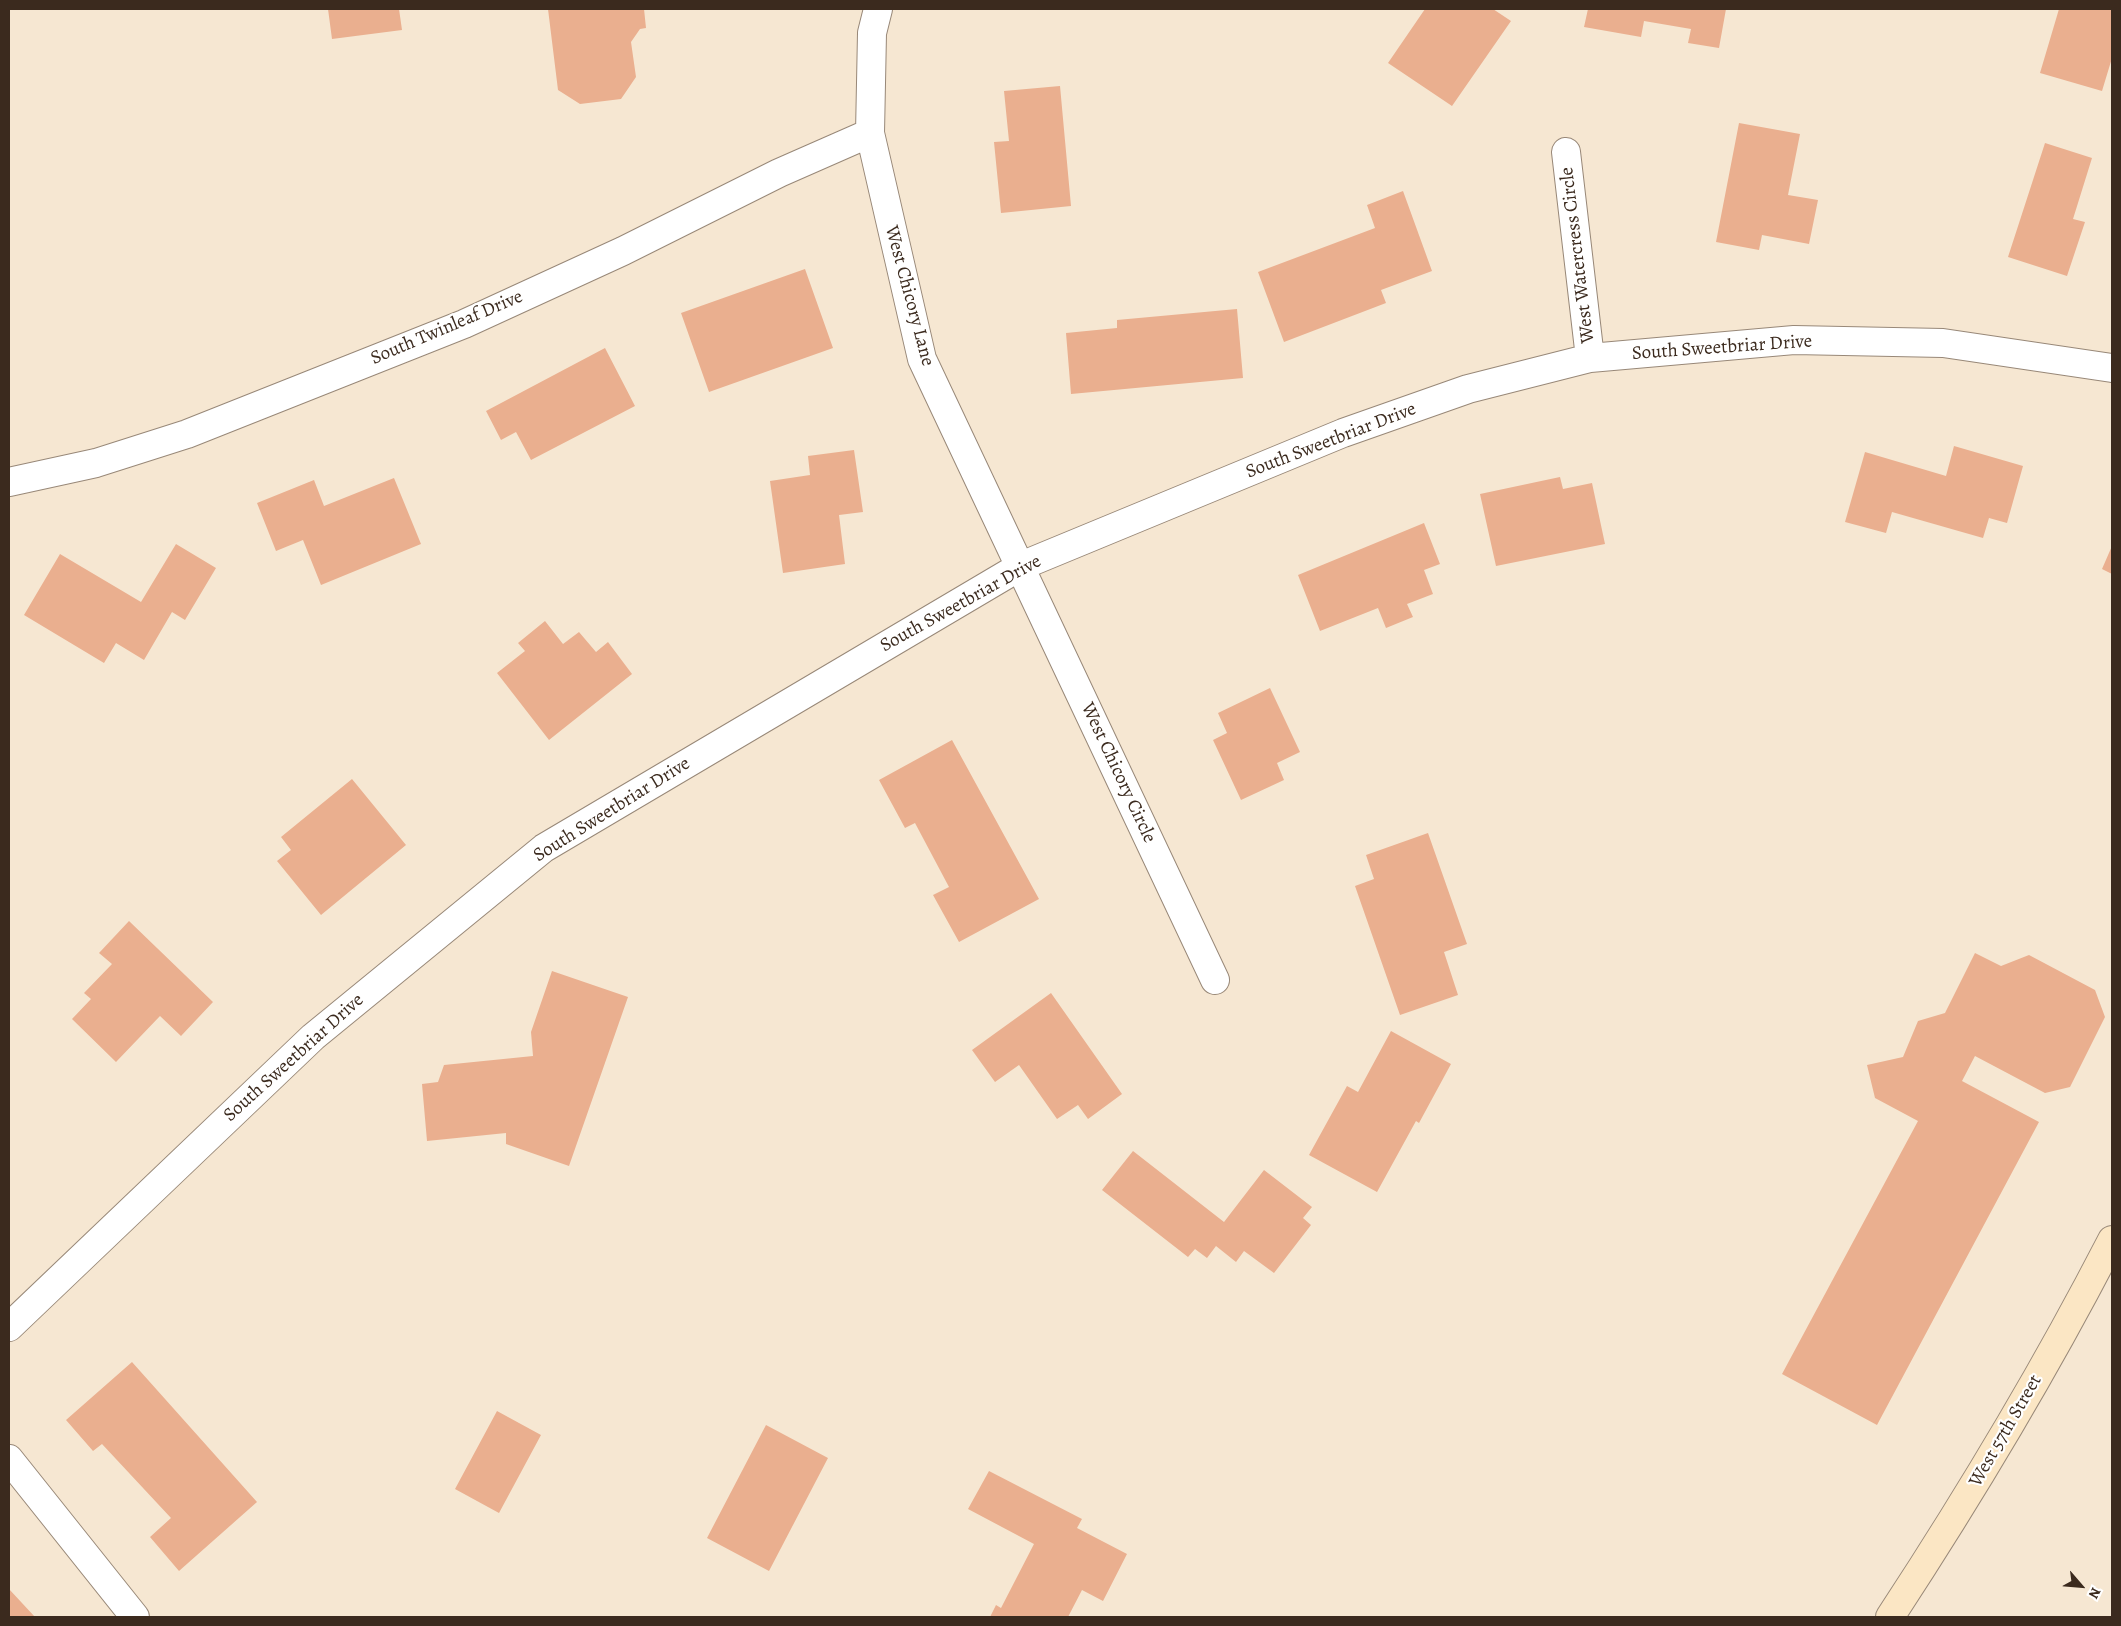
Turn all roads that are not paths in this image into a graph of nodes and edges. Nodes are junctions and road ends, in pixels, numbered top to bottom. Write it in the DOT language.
graph roads {
  1 [pos="878,9"];
  2 [pos="870,133"];
  3 [pos="1566,152"];
  4 [pos="1590,358"];
  5 [pos="2112,368"];
  6 [pos="9,482"];
  7 [pos="1021,566"];
  8 [pos="1215,980"];
  9 [pos="2112,1240"];
  10 [pos="9,1327"];
  11 [pos="9,1459"];
  12 [pos="134,1617"];
  13 [pos="1890,1617"];
  1 -- 2 [label="street, West Chicory Lane"];
  2 -- 6 [label="street, South Twinleaf Drive"];
  2 -- 7 [label="street, West Chicory Lane"];
  3 -- 4 [label="street, West Watercress Circle"];
  4 -- 5 [label="street, South Sweetbriar Drive"];
  4 -- 7 [label="street, South Sweetbriar Drive"];
  7 -- 8 [label="street, West Chicory Circle"];
  7 -- 10 [label="street, South Sweetbriar Drive"];
  9 -- 13 [label="main road, West 57th Street"];
  11 -- 12 [label="street"];
}
